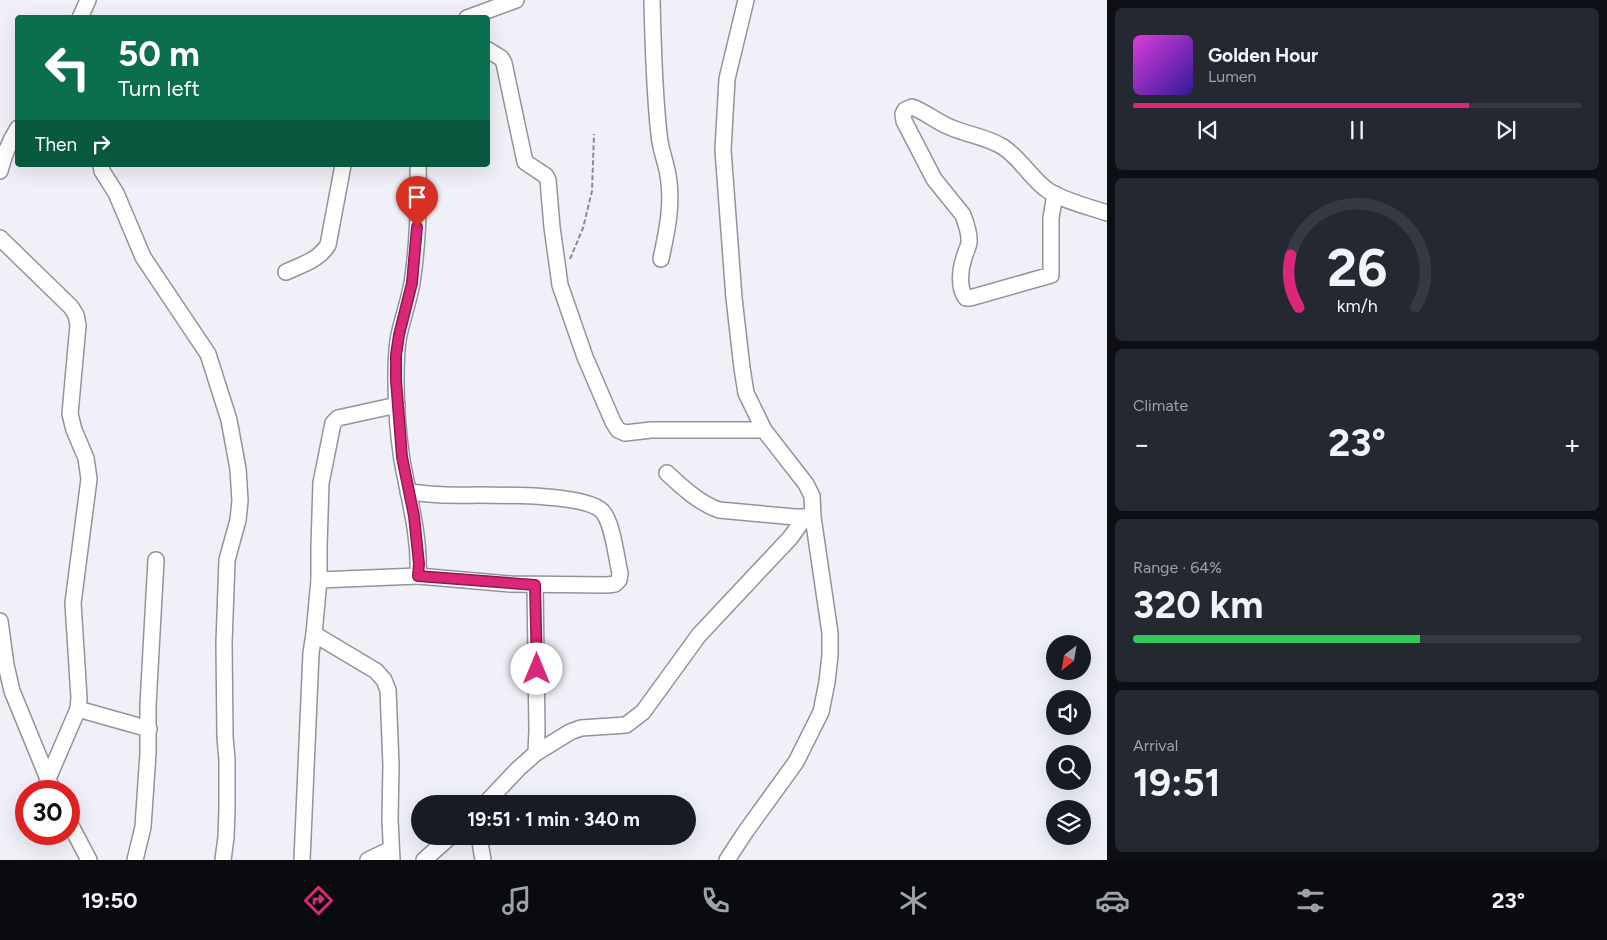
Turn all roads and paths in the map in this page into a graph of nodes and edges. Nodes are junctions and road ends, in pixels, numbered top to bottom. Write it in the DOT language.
graph roads {
  1 [pos="88,0"];
  2 [pos="516,0"];
  3 [pos="652,0"];
  4 [pos="746,0"];
  5 [pos="81,15"];
  6 [pos="476,15"];
  7 [pos="490,51"];
  8 [pos="594,134"];
  9 [pos="9,135"];
  10 [pos="101,167"];
  11 [pos="342,167"];
  12 [pos="418,167"];
  13 [pos="0,171"];
  14 [pos="1055,194"];
  15 [pos="1107,213"];
  16 [pos="0,238"];
  17 [pos="661,259"];
  18 [pos="569,261"];
  19 [pos="286,272"];
  20 [pos="397,405"];
  21 [pos="764,430"];
  22 [pos="667,473"];
  23 [pos="408,492"];
  24 [pos="809,517"];
  25 [pos="156,560"];
  26 [pos="418,576"];
  27 [pos="319,580"];
  28 [pos="535,585"];
  29 [pos="0,621"];
  30 [pos="314,634"];
  31 [pos="148,705"];
  32 [pos="78,709"];
  33 [pos="124,722"];
  34 [pos="149,729"];
  35 [pos="536,754"];
  36 [pos="48,780"];
  37 [pos="52,780"];
  38 [pos="493,795"];
  39 [pos="80,843"];
  40 [pos="441,845"];
  41 [pos="480,845"];
  42 [pos="391,855"];
  43 [pos="89,860"];
  44 [pos="136,860"];
  45 [pos="223,860"];
  46 [pos="302,860"];
  47 [pos="368,860"];
  48 [pos="424,860"];
  49 [pos="483,860"];
  50 [pos="727,860"];
  1 -- 5 [label="street"];
  2 -- 6 [label="street"];
  3 -- 17 [label="street"];
  4 -- 21 [label="street"];
  7 -- 21 [label="street"];
  8 -- 18 [label="path"];
  9 -- 13 [label="street"];
  10 -- 45 [label="street"];
  11 -- 19 [label="street"];
  12 -- 20 [label="street"];
  14 -- 14 [label="street"];
  14 -- 15 [label="street"];
  16 -- 32 [label="street"];
  20 -- 23 [label="street"];
  20 -- 27 [label="street"];
  21 -- 24 [label="street"];
  22 -- 24 [label="street"];
  23 -- 26 [label="street"];
  23 -- 28 [label="street"];
  24 -- 35 [label="street"];
  24 -- 50 [label="street"];
  25 -- 31 [label="street"];
  26 -- 27 [label="street"];
  26 -- 28 [label="street"];
  27 -- 30 [label="street"];
  28 -- 35 [label="street"];
  29 -- 36 [label="street"];
  30 -- 42 [label="street"];
  30 -- 46 [label="street"];
  31 -- 33 [label="street"];
  31 -- 34 [label="street"];
  32 -- 33 [label="street"];
  32 -- 37 [label="street"];
  33 -- 34 [label="street"];
  34 -- 44 [label="street"];
  35 -- 38 [label="street"];
  39 -- 43 [label="street"];
  40 -- 48 [label="street"];
  41 -- 49 [label="street"];
  42 -- 47 [label="street"];
}
